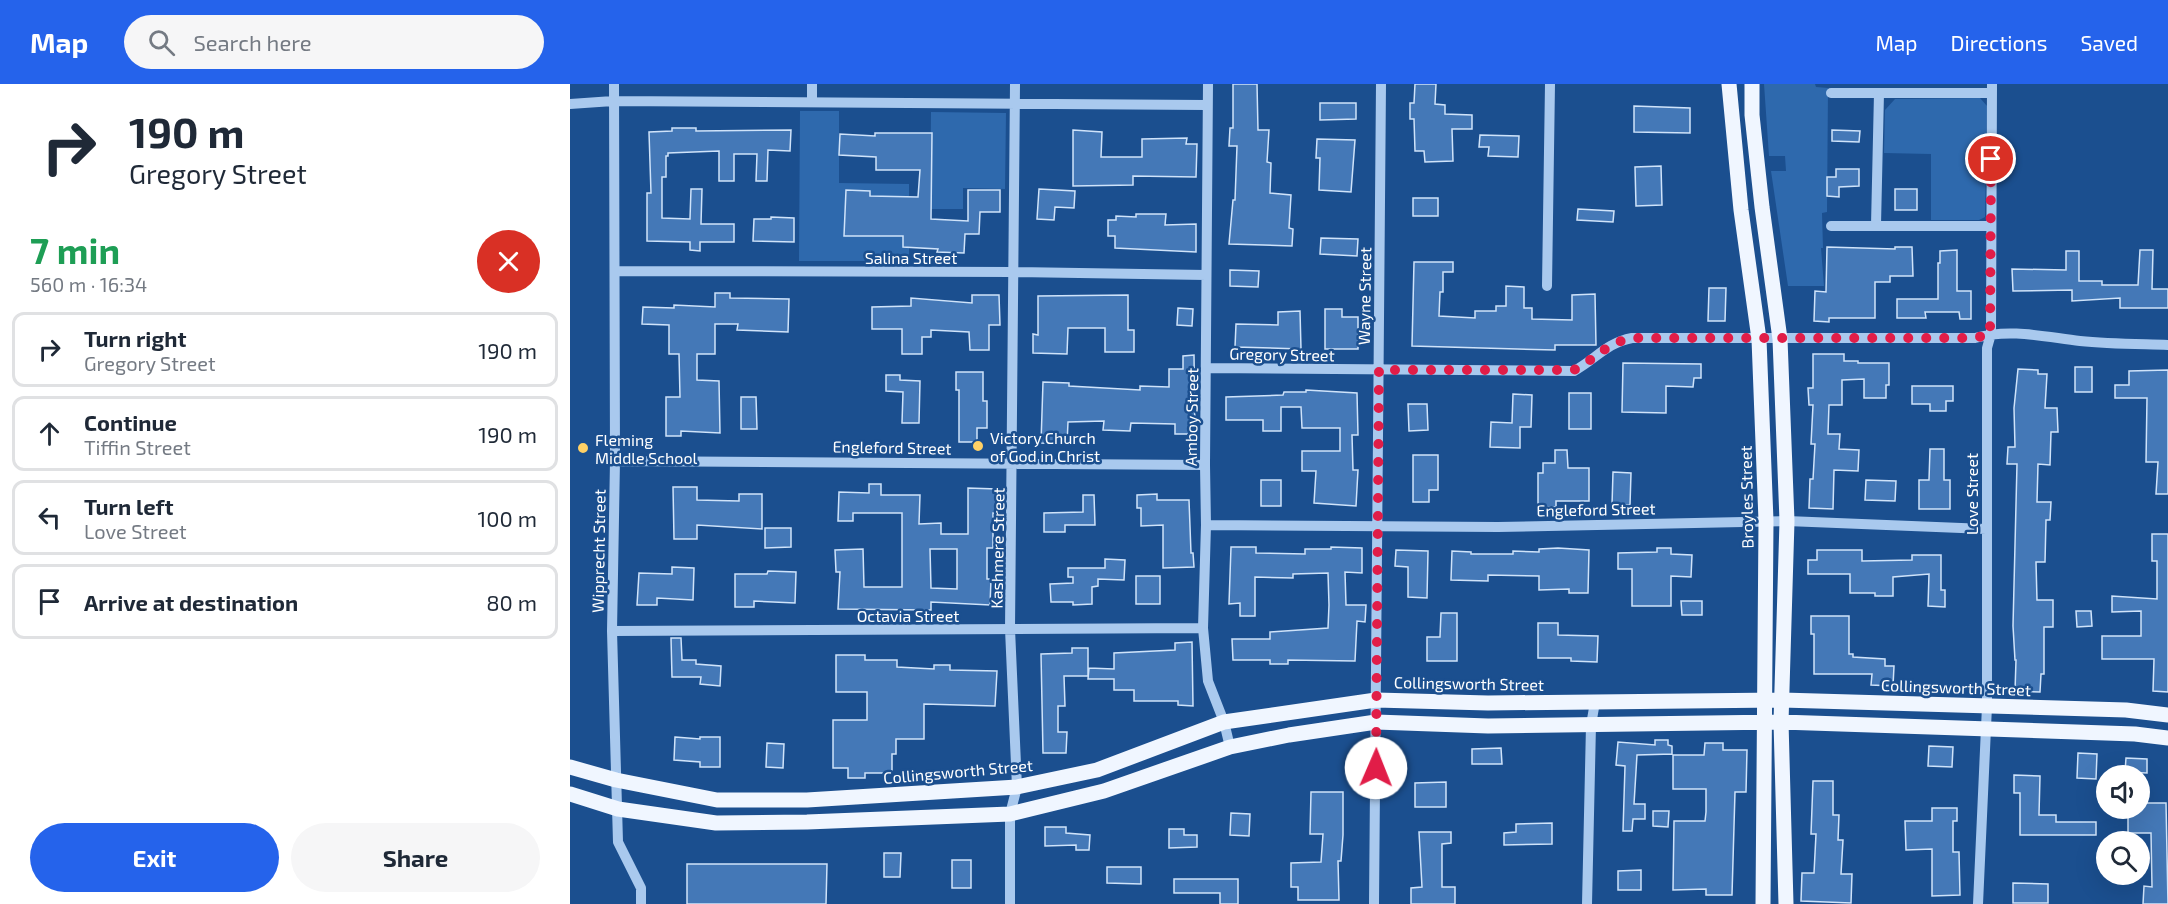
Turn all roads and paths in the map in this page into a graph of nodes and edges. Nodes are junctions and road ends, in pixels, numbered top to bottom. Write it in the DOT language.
graph roads {
  1 [pos="614,84"];
  2 [pos="812,84"];
  3 [pos="1015,84"];
  4 [pos="1208,84"];
  5 [pos="1381,84"];
  6 [pos="1550,84"];
  7 [pos="1729,88"];
  8 [pos="1752,88"];
  9 [pos="1992,89"];
  10 [pos="1831,93"];
  11 [pos="1879,93"];
  12 [pos="613,101"];
  13 [pos="812,102"];
  14 [pos="570,104"];
  15 [pos="1016,104"];
  16 [pos="1207,105"];
  17 [pos="1876,225"];
  18 [pos="1831,226"];
  19 [pos="1991,226"];
  20 [pos="615,271"];
  21 [pos="1014,272"];
  22 [pos="1206,275"];
  23 [pos="1547,286"];
  24 [pos="1990,334"];
  25 [pos="1759,339"];
  26 [pos="1780,339"];
  27 [pos="2168,345"];
  28 [pos="1207,368"];
  29 [pos="1379,370"];
  30 [pos="615,461"];
  31 [pos="1013,464"];
  32 [pos="1205,465"];
  33 [pos="1787,520"];
  34 [pos="1766,521"];
  35 [pos="1206,525"];
  36 [pos="1377,527"];
  37 [pos="1986,528"];
  38 [pos="1203,628"];
  39 [pos="1010,629"];
  40 [pos="612,631"];
  41 [pos="1376,700"];
  42 [pos="1764,700"];
  43 [pos="1782,700"];
  44 [pos="1595,702"];
  45 [pos="1987,706"];
  46 [pos="2168,715"];
  47 [pos="1224,722"];
  48 [pos="1376,722"];
  49 [pos="1781,722"];
  50 [pos="1763,723"];
  51 [pos="1591,725"];
  52 [pos="1987,728"];
  53 [pos="2168,738"];
  54 [pos="1230,747"];
  55 [pos="570,767"];
  56 [pos="616,780"];
  57 [pos="1017,787"];
  58 [pos="570,794"];
  59 [pos="618,809"];
  60 [pos="1011,814"];
  61 [pos="641,904"];
  62 [pos="1010,904"];
  63 [pos="1374,904"];
  64 [pos="1587,904"];
  65 [pos="1762,904"];
  66 [pos="1786,904"];
  67 [pos="1978,904"];
  1 -- 12 [label="street, Wipprecht Street"];
  2 -- 13 [label="street"];
  3 -- 15 [label="street, Kashmere Street"];
  4 -- 16 [label="street, Amboy Street"];
  5 -- 29 [label="street, Wayne Street"];
  6 -- 23 [label="street"];
  7 -- 25 [label="main road, Broyles Street"];
  8 -- 26 [label="main road"];
  9 -- 11 [label="street"];
  9 -- 19 [label="street, Love Street"];
  10 -- 11 [label="street"];
  11 -- 17 [label="street"];
  12 -- 13 [label="street"];
  12 -- 14 [label="street"];
  12 -- 20 [label="street, Wipprecht Street"];
  13 -- 15 [label="street"];
  15 -- 16 [label="street"];
  15 -- 21 [label="street, Kashmere Street"];
  16 -- 22 [label="street, Amboy Street"];
  17 -- 18 [label="street"];
  17 -- 19 [label="street"];
  19 -- 24 [label="street, Love Street"];
  20 -- 21 [label="street, Salina Street"];
  20 -- 30 [label="street, Wipprecht Street"];
  21 -- 22 [label="street, Salina Street"];
  21 -- 31 [label="street, Kashmere Street"];
  22 -- 28 [label="street, Amboy Street"];
  24 -- 26 [label="street, Gregory Street"];
  24 -- 27 [label="street, Gregory Street"];
  24 -- 37 [label="street, Love Street"];
  25 -- 26 [label="street, Gregory Street"];
  25 -- 29 [label="street, Gregory Street"];
  25 -- 34 [label="main road, Broyles Street"];
  26 -- 33 [label="main road"];
  28 -- 29 [label="street, Gregory Street"];
  28 -- 32 [label="street, Amboy Street"];
  29 -- 36 [label="street, Wayne Street"];
  30 -- 31 [label="street, Engleford Street"];
  30 -- 40 [label="street, Wipprecht Street"];
  31 -- 32 [label="street, Engleford Street"];
  31 -- 39 [label="street, Kashmere Street"];
  32 -- 35 [label="street, Amboy Street"];
  33 -- 34 [label="street, Engleford Street"];
  33 -- 37 [label="street, Engleford Street"];
  33 -- 43 [label="main road"];
  34 -- 36 [label="street, Engleford Street"];
  34 -- 42 [label="main road, Broyles Street"];
  35 -- 36 [label="street, Engleford Street"];
  35 -- 38 [label="street, Amboy Street"];
  36 -- 41 [label="street, Wayne Street"];
  37 -- 45 [label="street, Love Street"];
  38 -- 39 [label="street, Octavia Street"];
  38 -- 47 [label="street, Amboy Street"];
  39 -- 40 [label="street, Octavia Street"];
  39 -- 57 [label="street, Kashmere Street"];
  40 -- 56 [label="street, Wipprecht Street"];
  41 -- 44 [label="main road, Collingsworth Street"];
  41 -- 47 [label="main road, Collingsworth Street"];
  41 -- 48 [label="street, Wayne Street"];
  42 -- 43 [label="main road, Collingsworth Street"];
  42 -- 44 [label="main road, Collingsworth Street"];
  42 -- 50 [label="main road, Broyles Street"];
  43 -- 45 [label="main road, Collingsworth Street"];
  43 -- 49 [label="main road"];
  44 -- 51 [label="street"];
  45 -- 46 [label="main road, Collingsworth Street"];
  45 -- 52 [label="street, Love Street"];
  47 -- 54 [label="street, Amboy Street"];
  47 -- 57 [label="main road, Collingsworth Street"];
  48 -- 51 [label="main road"];
  48 -- 54 [label="main road"];
  48 -- 63 [label="street, Wayne Street"];
  49 -- 50 [label="main road"];
  49 -- 52 [label="main road"];
  49 -- 66 [label="main road"];
  50 -- 51 [label="main road"];
  50 -- 65 [label="main road, Broyles Street"];
  51 -- 64 [label="street"];
  52 -- 53 [label="main road"];
  52 -- 67 [label="street, Love Street"];
  54 -- 60 [label="main road"];
  55 -- 56 [label="main road, Collingsworth Street"];
  56 -- 57 [label="main road, Collingsworth Street"];
  56 -- 59 [label="street, Wipprecht Street"];
  57 -- 60 [label="street, Kashmere Street"];
  58 -- 59 [label="main road"];
  59 -- 60 [label="main road"];
  59 -- 61 [label="street, Wipprecht Street"];
  60 -- 62 [label="street, Kashmere Street"];
}
